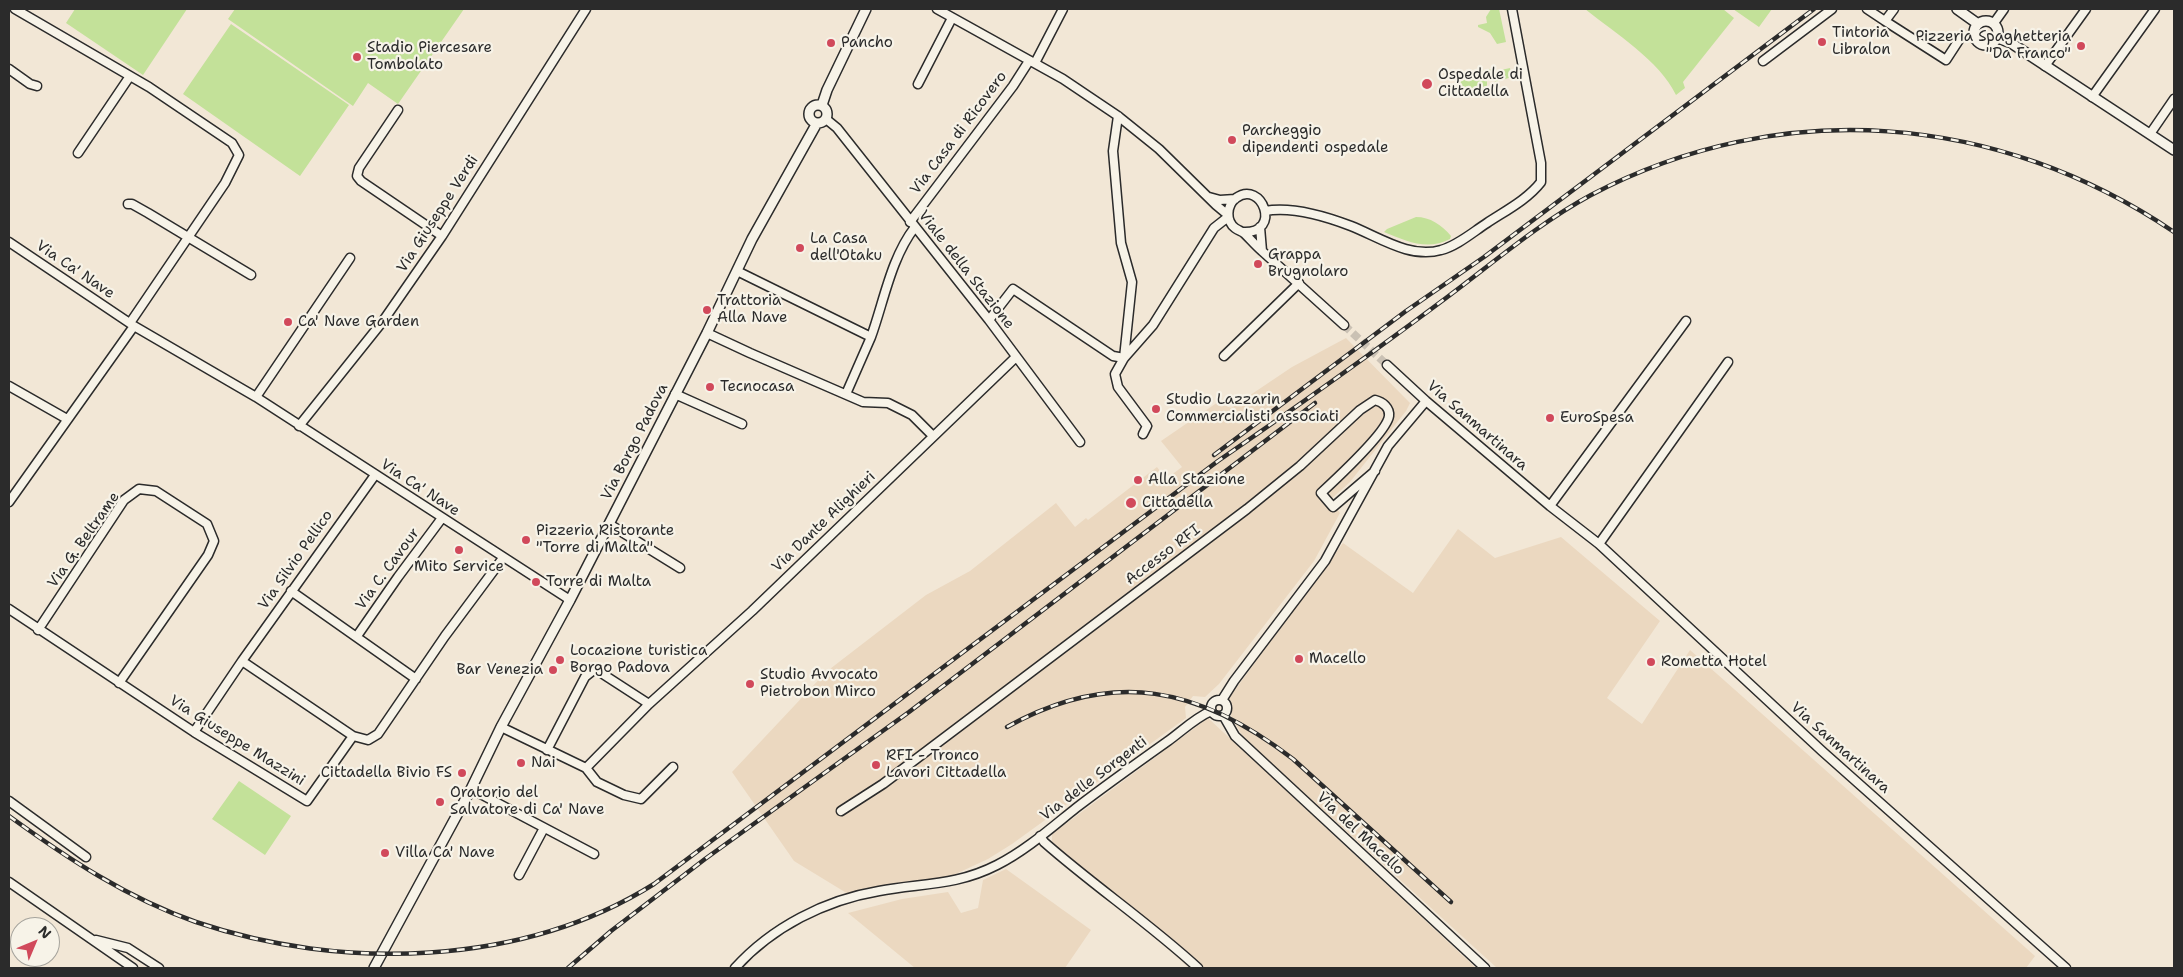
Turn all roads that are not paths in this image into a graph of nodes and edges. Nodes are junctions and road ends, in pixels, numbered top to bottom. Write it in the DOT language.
graph roads {
  1 [pos="15,9"];
  2 [pos="586,9"];
  3 [pos="866,9"];
  4 [pos="937,9"];
  5 [pos="1063,9"];
  6 [pos="1512,9"];
  7 [pos="1832,9"];
  8 [pos="1867,9"];
  9 [pos="1894,9"];
  10 [pos="1957,9"];
  11 [pos="2004,9"];
  12 [pos="2086,9"];
  13 [pos="2155,9"];
  14 [pos="952,18"];
  15 [pos="1885,21"];
  16 [pos="1994,23"];
  17 [pos="1978,24"];
  18 [pos="1998,38"];
  19 [pos="1959,40"];
  20 [pos="1763,61"];
  21 [pos="1032,62"];
  22 [pos="2045,66"];
  23 [pos="9,69"];
  24 [pos="130,76"];
  25 [pos="918,84"];
  26 [pos="37,86"];
  27 [pos="2092,97"];
  28 [pos="2174,99"];
  29 [pos="822,105"];
  30 [pos="398,110"];
  31 [pos="1118,116"];
  32 [pos="821,121"];
  33 [pos="2150,134"];
  34 [pos="2174,150"];
  35 [pos="78,153"];
  36 [pos="1209,197"];
  37 [pos="1235,199"];
  38 [pos="128,204"];
  39 [pos="1265,211"];
  40 [pos="1228,216"];
  41 [pos="913,225"];
  42 [pos="1260,227"];
  43 [pos="1243,232"];
  44 [pos="442,236"];
  45 [pos="188,238"];
  46 [pos="9,242"];
  47 [pos="1262,251"];
  48 [pos="350,258"];
  49 [pos="737,272"];
  50 [pos="251,275"];
  51 [pos="1299,283"];
  52 [pos="989,320"];
  53 [pos="1686,321"];
  54 [pos="132,324"];
  55 [pos="1344,325"];
  56 [pos="707,333"];
  57 [pos="871,337"];
  58 [pos="1224,356"];
  59 [pos="1016,357"];
  60 [pos="1124,358"];
  61 [pos="1728,362"];
  62 [pos="1386,365"];
  63 [pos="9,386"];
  64 [pos="675,394"];
  65 [pos="846,394"];
  66 [pos="256,397"];
  67 [pos="1426,401"];
  68 [pos="67,419"];
  69 [pos="742,424"];
  70 [pos="299,426"];
  71 [pos="1143,434"];
  72 [pos="933,436"];
  73 [pos="1080,442"];
  74 [pos="1375,471"];
  75 [pos="375,475"];
  76 [pos="9,500"];
  77 [pos="1550,506"];
  78 [pos="442,518"];
  79 [pos="609,524"];
  80 [pos="1599,544"];
  81 [pos="503,558"];
  82 [pos="680,568"];
  83 [pos="291,591"];
  84 [pos="570,600"];
  85 [pos="9,609"];
  86 [pos="38,630"];
  87 [pos="357,636"];
  88 [pos="242,661"];
  89 [pos="416,679"];
  90 [pos="119,682"];
  91 [pos="1222,700"];
  92 [pos="649,704"];
  93 [pos="1211,711"];
  94 [pos="1223,715"];
  95 [pos="501,727"];
  96 [pos="194,732"];
  97 [pos="353,736"];
  98 [pos="547,750"];
  99 [pos="673,767"];
  100 [pos="586,768"];
  101 [pos="472,789"];
  102 [pos="9,801"];
  103 [pos="841,811"];
  104 [pos="544,828"];
  105 [pos="1040,836"];
  106 [pos="594,854"];
  107 [pos="86,856"];
  108 [pos="519,875"];
  109 [pos="9,882"];
  110 [pos="94,940"];
  111 [pos="133,968"];
  112 [pos="159,968"];
  113 [pos="374,968"];
  114 [pos="735,968"];
  115 [pos="1198,968"];
  116 [pos="1486,968"];
  117 [pos="2066,968"];
  1 -- 24 [label="street"];
  2 -- 44 [label="street, Via Giuseppe Verdi"];
  3 -- 29 [label="street"];
  4 -- 14 [label="street"];
  5 -- 21 [label="street, Via Casa di Ricovero"];
  6 -- 39 [label="street"];
  7 -- 20 [label="street"];
  8 -- 15 [label="street"];
  9 -- 15 [label="street"];
  10 -- 17 [label="street"];
  11 -- 16 [label="street"];
  12 -- 22 [label="street"];
  13 -- 27 [label="street"];
  14 -- 21 [label="street"];
  14 -- 25 [label="street"];
  15 -- 19 [label="street"];
  16 -- 17 [label="street"];
  16 -- 18 [label="street"];
  17 -- 18 [label="street"];
  18 -- 22 [label="street"];
  21 -- 31 [label="street"];
  21 -- 41 [label="street, Via Casa di Ricovero"];
  22 -- 27 [label="street"];
  23 -- 26 [label="street"];
  24 -- 35 [label="street"];
  24 -- 45 [label="street"];
  27 -- 33 [label="street"];
  28 -- 33 [label="street"];
  29 -- 32 [label="street"];
  29 -- 32 [label="street"];
  30 -- 44 [label="street"];
  31 -- 36 [label="street"];
  31 -- 60 [label="street"];
  32 -- 41 [label="street, Viale della Stazione"];
  32 -- 49 [label="street, Via Borgo Padova"];
  33 -- 34 [label="street"];
  36 -- 37 [label="street"];
  36 -- 40 [label="street"];
  37 -- 39 [label="street"];
  37 -- 40 [label="street"];
  38 -- 45 [label="street"];
  39 -- 42 [label="street"];
  40 -- 43 [label="street"];
  40 -- 60 [label="street"];
  41 -- 52 [label="street, Viale della Stazione"];
  41 -- 57 [label="street, Via Casa di Ricovero"];
  42 -- 43 [label="street"];
  42 -- 47 [label="street"];
  43 -- 47 [label="street"];
  44 -- 70 [label="street, Via Giuseppe Verdi"];
  45 -- 50 [label="street"];
  45 -- 54 [label="street"];
  46 -- 54 [label="street, Via Ca' Nave"];
  47 -- 51 [label="street"];
  48 -- 66 [label="street"];
  49 -- 56 [label="street, Via Borgo Padova"];
  49 -- 57 [label="street"];
  51 -- 55 [label="street"];
  51 -- 58 [label="street"];
  52 -- 59 [label="street, Viale della Stazione"];
  52 -- 60 [label="street"];
  53 -- 77 [label="street"];
  54 -- 66 [label="street, Via Ca' Nave"];
  54 -- 68 [label="street"];
  56 -- 64 [label="street, Via Borgo Padova"];
  56 -- 65 [label="street"];
  57 -- 65 [label="street, Via Casa di Ricovero"];
  59 -- 72 [label="street, Via Dante Alighieri"];
  59 -- 73 [label="street, Viale della Stazione"];
  60 -- 71 [label="street"];
  61 -- 80 [label="street"];
  62 -- 67 [label="street, Via Sanmartinara"];
  63 -- 68 [label="street"];
  64 -- 69 [label="street"];
  64 -- 79 [label="street, Via Borgo Padova"];
  65 -- 72 [label="street"];
  66 -- 70 [label="street, Via Ca' Nave"];
  67 -- 74 [label="street"];
  67 -- 77 [label="street, Via Sanmartinara"];
  68 -- 76 [label="street"];
  70 -- 75 [label="street, Via Ca' Nave"];
  72 -- 92 [label="street, Via Dante Alighieri"];
  74 -- 91 [label="street"];
  74 -- 103 [label="street, Accesso RFI"];
  75 -- 78 [label="street, Via Ca' Nave"];
  75 -- 83 [label="street, Via Silvio Pellico"];
  77 -- 80 [label="street, Via Sanmartinara"];
  78 -- 81 [label="street, Via Ca' Nave"];
  78 -- 87 [label="street, Via C. Cavour"];
  79 -- 82 [label="street"];
  79 -- 84 [label="street, Via Borgo Padova"];
  80 -- 117 [label="street, Via Sanmartinara"];
  81 -- 84 [label="street, Via Ca' Nave"];
  81 -- 89 [label="street"];
  83 -- 87 [label="street"];
  83 -- 88 [label="street, Via Silvio Pellico"];
  84 -- 95 [label="street, Via Borgo Padova"];
  85 -- 86 [label="street, Via Giuseppe Mazzini"];
  86 -- 90 [label="street, Via Giuseppe Mazzini"];
  86 -- 90 [label="street, Via G. Beltrame"];
  87 -- 89 [label="street"];
  88 -- 96 [label="street, Via Silvio Pellico"];
  88 -- 97 [label="street"];
  89 -- 97 [label="street"];
  90 -- 96 [label="street, Via Giuseppe Mazzini"];
  91 -- 93 [label="street"];
  91 -- 94 [label="street, Via del Macello"];
  92 -- 98 [label="street"];
  92 -- 100 [label="street, Via Dante Alighieri"];
  93 -- 94 [label="street"];
  93 -- 105 [label="street, Via delle Sorgenti"];
  94 -- 116 [label="street, Via del Macello"];
  95 -- 98 [label="street"];
  95 -- 101 [label="street, Via Borgo Padova"];
  96 -- 97 [label="street, Via Giuseppe Mazzini"];
  98 -- 100 [label="street"];
  99 -- 100 [label="street"];
  101 -- 104 [label="street"];
  101 -- 113 [label="street, Via Borgo Padova"];
  102 -- 107 [label="street"];
  104 -- 106 [label="street"];
  104 -- 108 [label="street"];
  105 -- 114 [label="street"];
  105 -- 115 [label="street, Via delle Sorgenti"];
  109 -- 110 [label="street"];
  110 -- 111 [label="street"];
  110 -- 112 [label="street"];
}
